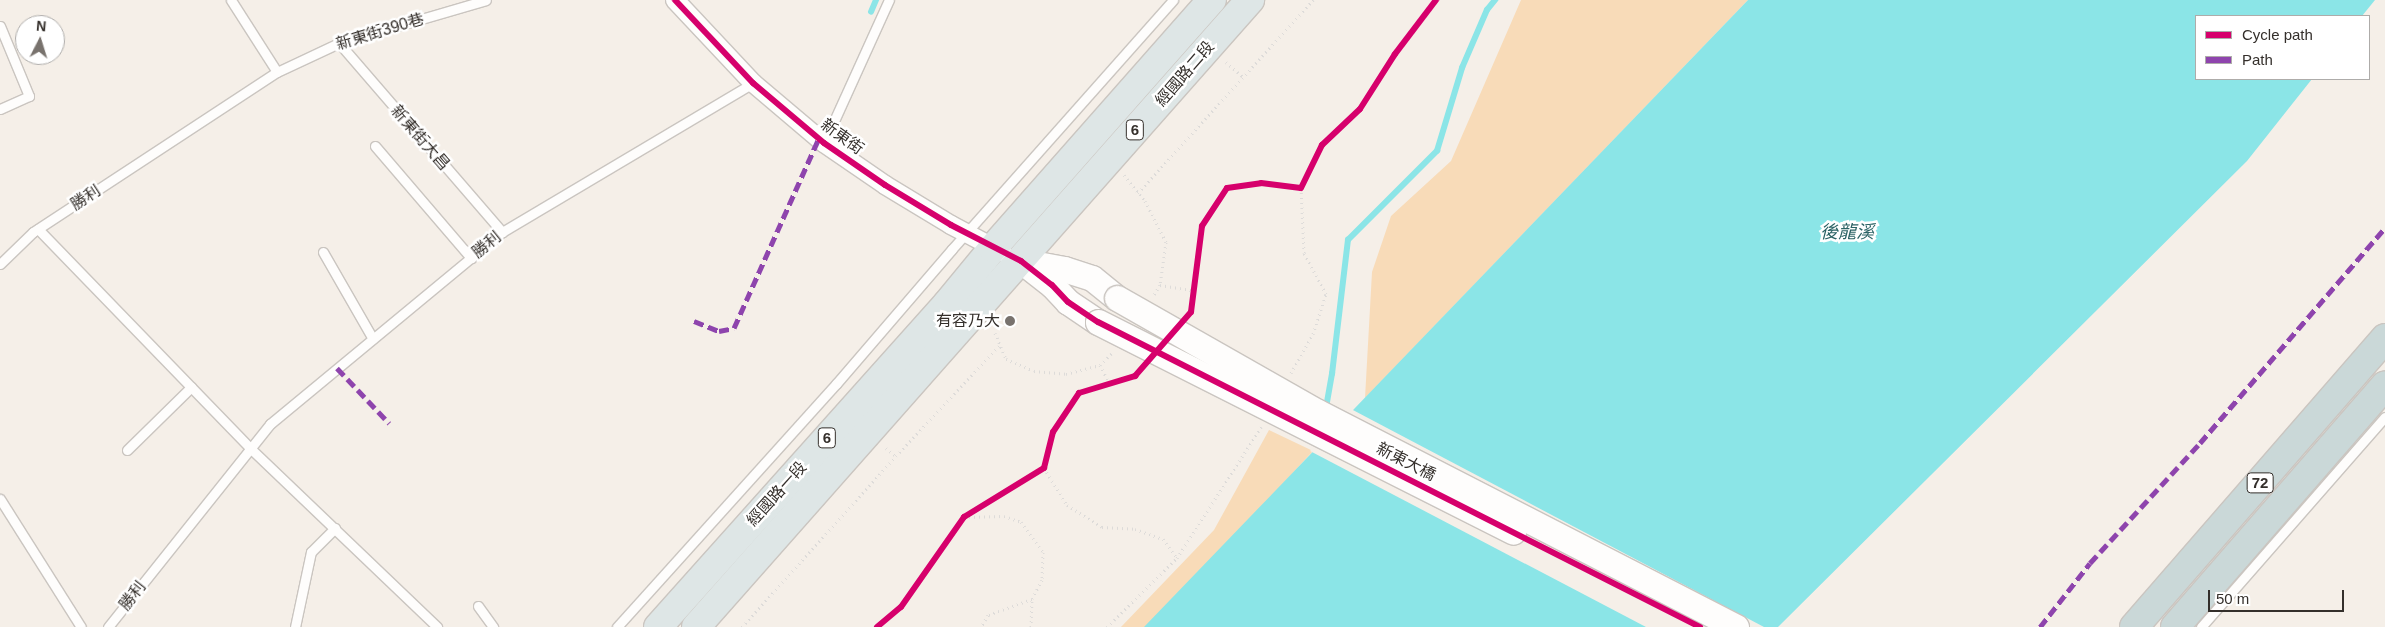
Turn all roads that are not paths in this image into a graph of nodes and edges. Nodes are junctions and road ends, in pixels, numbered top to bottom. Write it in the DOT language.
graph roads {
  1 [pos="231,0"];
  2 [pos="486,0"];
  3 [pos="675,0"];
  4 [pos="889,0"];
  5 [pos="1173,0"];
  6 [pos="1212,0"];
  7 [pos="1250,0"];
  8 [pos="0,26"];
  9 [pos="338,43"];
  10 [pos="277,72"];
  11 [pos="753,83"];
  12 [pos="0,108"];
  13 [pos="824,143"];
  14 [pos="375,146"];
  15 [pos="38,229"];
  16 [pos="502,232"];
  17 [pos="967,234"];
  18 [pos="993,248"];
  19 [pos="323,252"];
  20 [pos="471,258"];
  21 [pos="1021,260"];
  22 [pos="0,264"];
  23 [pos="2385,338"];
  24 [pos="373,339"];
  25 [pos="2385,385"];
  26 [pos="191,387"];
  27 [pos="2385,417"];
  28 [pos="250,448"];
  29 [pos="128,450"];
  30 [pos="0,499"];
  31 [pos="334,528"];
  32 [pos="478,606"];
  33 [pos="81,627"];
  34 [pos="108,627"];
  35 [pos="295,627"];
  36 [pos="437,627"];
  37 [pos="493,627"];
  38 [pos="617,627"];
  39 [pos="658,627"];
  40 [pos="696,627"];
  41 [pos="1700,627"];
  42 [pos="1736,627"];
  43 [pos="2134,627"];
  44 [pos="2174,627"];
  45 [pos="2201,627"];
  1 -- 10 [label="lane"];
  2 -- 9 [label="lane, 新東街390巷"];
  3 -- 11 [label="street, 新東街"];
  4 -- 13 [label="lane"];
  5 -- 17 [label="lane"];
  6 -- 18 [label="main road, 經國路二段 / 6"];
  7 -- 21 [label="main road, 經國路二段 / 6"];
  8 -- 12 [label="lane"];
  9 -- 10 [label="lane, 新東街390巷"];
  9 -- 16 [label="lane, 新東街大昌"];
  10 -- 15 [label="lane, 勝利"];
  11 -- 13 [label="street, 新東街"];
  11 -- 16 [label="lane, 勝利"];
  13 -- 17 [label="street, 新東街"];
  14 -- 20 [label="lane"];
  15 -- 22 [label="lane, 勝利"];
  15 -- 26 [label="lane"];
  16 -- 20 [label="lane, 勝利"];
  17 -- 18 [label="street, 新東街"];
  17 -- 38 [label="lane"];
  18 -- 21 [label="street, 新東街"];
  18 -- 39 [label="main road, 經國路一段 / 6"];
  19 -- 24 [label="lane"];
  20 -- 24 [label="lane, 勝利"];
  21 -- 40 [label="main road, 經國路一段 / 6"];
  21 -- 41 [label="street, 新東大橋, bridge"];
  21 -- 42 [label="street, 新東大橋, bridge"];
  23 -- 43 [label="highway, 72"];
  24 -- 28 [label="lane, 勝利"];
  25 -- 44 [label="highway, 72"];
  26 -- 28 [label="lane"];
  26 -- 29 [label="lane"];
  27 -- 45 [label="lane"];
  28 -- 31 [label="lane"];
  28 -- 34 [label="lane, 勝利"];
  30 -- 33 [label="lane"];
  31 -- 35 [label="lane"];
  31 -- 36 [label="lane"];
  32 -- 37 [label="lane"];
}
